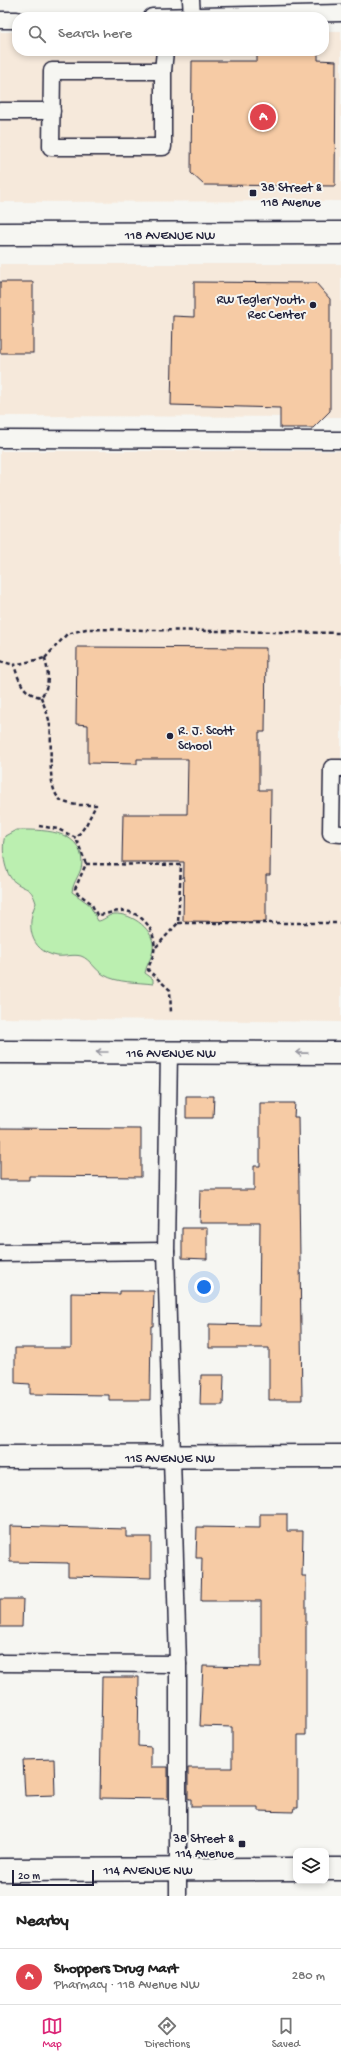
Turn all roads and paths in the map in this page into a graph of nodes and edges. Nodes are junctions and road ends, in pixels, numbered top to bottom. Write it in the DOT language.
graph roads {
  1 [pos="191,0"];
  2 [pos="192,12"];
  3 [pos="329,13"];
  4 [pos="341,13"];
  5 [pos="0,20"];
  6 [pos="12,20"];
  7 [pos="164,56"];
  8 [pos="163,71"];
  9 [pos="0,111"];
  10 [pos="52,111"];
  11 [pos="341,233"];
  12 [pos="0,234"];
  13 [pos="0,439"];
  14 [pos="341,440"];
  15 [pos="341,633"];
  16 [pos="45,658"];
  17 [pos="0,661"];
  18 [pos="14,665"];
  19 [pos="41,697"];
  20 [pos="341,768"];
  21 [pos="39,826"];
  22 [pos="341,834"];
  23 [pos="76,838"];
  24 [pos="86,864"];
  25 [pos="178,923"];
  26 [pos="341,923"];
  27 [pos="156,947"];
  28 [pos="172,1013"];
  29 [pos="0,1052"];
  30 [pos="169,1052"];
  31 [pos="341,1053"];
  32 [pos="166,1251"];
  33 [pos="0,1253"];
  34 [pos="341,1456"];
  35 [pos="0,1457"];
  36 [pos="171,1457"];
  37 [pos="0,1663"];
  38 [pos="178,1664"];
  39 [pos="178,1869"];
  40 [pos="293,1869"];
  41 [pos="329,1869"];
  42 [pos="341,1869"];
  43 [pos="0,1870"];
  44 [pos="178,1896"];
  1 -- 2 [label="lane"];
  3 -- 4 [label="lane"];
  5 -- 6 [label="lane"];
  7 -- 8 [label="lane"];
  8 -- 10 [label="lane"];
  8 -- 10 [label="lane"];
  9 -- 10 [label="lane"];
  11 -- 12 [label="street, 118 AVENUE NW"];
  13 -- 14 [label="lane"];
  15 -- 16 [label="path"];
  16 -- 18 [label="path"];
  16 -- 19 [label="path"];
  17 -- 18 [label="path"];
  18 -- 19 [label="path"];
  19 -- 23 [label="path"];
  20 -- 22 [label="lane"];
  21 -- 23 [label="path"];
  23 -- 24 [label="path"];
  24 -- 25 [label="path"];
  24 -- 28 [label="path"];
  25 -- 26 [label="path"];
  25 -- 27 [label="path"];
  30 -- 29 [label="street, 116 AVENUE NW, one-way"];
  31 -- 30 [label="street, 116 AVENUE NW, one-way"];
  30 -- 32 [label="lane"];
  32 -- 33 [label="lane"];
  32 -- 36 [label="lane"];
  34 -- 36 [label="street, 115 AVENUE NW"];
  35 -- 36 [label="street, 115 AVENUE NW"];
  36 -- 38 [label="lane"];
  37 -- 38 [label="lane"];
  38 -- 39 [label="lane"];
  39 -- 40 [label="street, 114 AVENUE NW"];
  39 -- 43 [label="street, 114 AVENUE NW"];
  39 -- 44 [label="lane"];
  41 -- 42 [label="street"];
}
